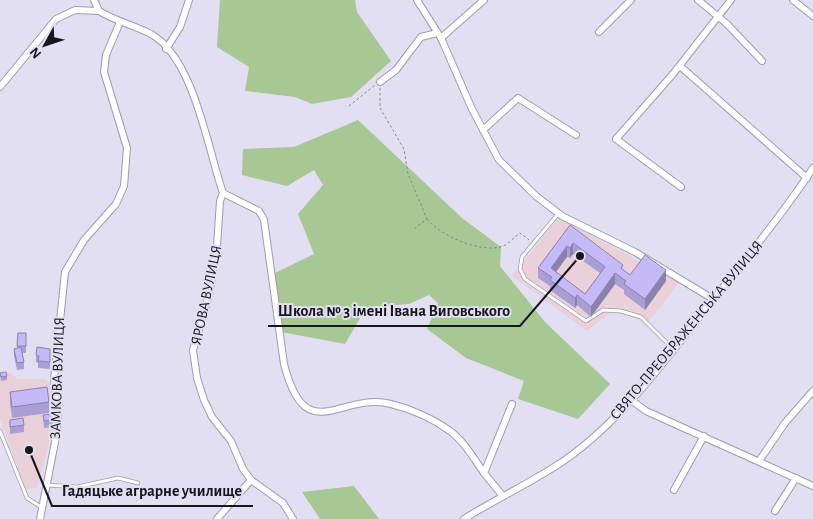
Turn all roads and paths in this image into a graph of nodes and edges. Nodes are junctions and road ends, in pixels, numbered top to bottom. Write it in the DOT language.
graph roads {
  1 [pos="94,0"];
  2 [pos="189,0"];
  3 [pos="417,0"];
  4 [pos="484,0"];
  5 [pos="631,0"];
  6 [pos="698,0"];
  7 [pos="731,0"];
  8 [pos="793,0"];
  9 [pos="98,11"];
  10 [pos="813,16"];
  11 [pos="717,17"];
  12 [pos="120,22"];
  13 [pos="599,32"];
  14 [pos="439,35"];
  15 [pos="166,49"];
  16 [pos="762,61"];
  17 [pos="680,66"];
  18 [pos="380,82"];
  19 [pos="0,87"];
  20 [pos="349,106"];
  21 [pos="483,130"];
  22 [pos="576,135"];
  23 [pos="813,168"];
  24 [pos="807,178"];
  25 [pos="681,187"];
  26 [pos="223,193"];
  27 [pos="558,213"];
  28 [pos="427,218"];
  29 [pos="415,228"];
  30 [pos="533,243"];
  31 [pos="713,299"];
  32 [pos="674,350"];
  33 [pos="813,391"];
  34 [pos="631,400"];
  35 [pos="512,404"];
  36 [pos="0,431"];
  37 [pos="704,436"];
  38 [pos="759,461"];
  39 [pos="484,473"];
  40 [pos="796,478"];
  41 [pos="251,480"];
  42 [pos="138,483"];
  43 [pos="47,485"];
  44 [pos="813,486"];
  45 [pos="674,490"];
  46 [pos="502,496"];
  47 [pos="42,508"];
  48 [pos="775,511"];
  49 [pos="40,519"];
  50 [pos="217,519"];
  51 [pos="293,519"];
  52 [pos="464,519"];
  1 -- 9 [label="street"];
  2 -- 15 [label="street"];
  3 -- 14 [label="street"];
  4 -- 14 [label="street"];
  5 -- 13 [label="street"];
  6 -- 11 [label="street"];
  7 -- 11 [label="street"];
  8 -- 10 [label="street"];
  9 -- 12 [label="street, ЯРОВА ВУЛИЦЯ"];
  9 -- 19 [label="street"];
  11 -- 16 [label="street"];
  11 -- 17 [label="street"];
  12 -- 15 [label="street, ЯРОВА ВУЛИЦЯ"];
  12 -- 43 [label="street, ЗАМКОВА ВУЛИЦЯ"];
  14 -- 18 [label="street"];
  14 -- 21 [label="street"];
  15 -- 26 [label="street, ЯРОВА ВУЛИЦЯ"];
  17 -- 24 [label="street"];
  17 -- 25 [label="street"];
  18 -- 20 [label="path"];
  18 -- 28 [label="path"];
  21 -- 22 [label="street"];
  21 -- 27 [label="street"];
  23 -- 24 [label="street, СВЯТО-ПРЕОБРАЖЕНСЬКА ВУЛИЦЯ"];
  24 -- 31 [label="street, СВЯТО-ПРЕОБРАЖЕНСЬКА ВУЛИЦЯ"];
  26 -- 39 [label="street"];
  26 -- 41 [label="street, ЯРОВА ВУЛИЦЯ"];
  27 -- 30 [label="lane"];
  27 -- 31 [label="street"];
  28 -- 29 [label="path"];
  28 -- 30 [label="path"];
  30 -- 32 [label="lane"];
  31 -- 32 [label="street, СВЯТО-ПРЕОБРАЖЕНСЬКА ВУЛИЦЯ"];
  32 -- 34 [label="street, СВЯТО-ПРЕОБРАЖЕНСЬКА ВУЛИЦЯ"];
  33 -- 38 [label="street"];
  34 -- 37 [label="street"];
  34 -- 46 [label="street, СВЯТО-ПРЕОБРАЖЕНСЬКА ВУЛИЦЯ"];
  35 -- 39 [label="street"];
  36 -- 47 [label="lane"];
  37 -- 38 [label="street"];
  37 -- 45 [label="street"];
  38 -- 40 [label="street"];
  39 -- 46 [label="street"];
  40 -- 44 [label="street"];
  40 -- 48 [label="street"];
  41 -- 50 [label="street"];
  41 -- 51 [label="street, ЯРОВА ВУЛИЦЯ"];
  42 -- 43 [label="lane"];
  43 -- 47 [label="street, ЗАМКОВА ВУЛИЦЯ"];
  46 -- 52 [label="street, СВЯТО-ПРЕОБРАЖЕНСЬКА ВУЛИЦЯ"];
  47 -- 49 [label="street, ЗАМКОВА ВУЛИЦЯ"];
}
